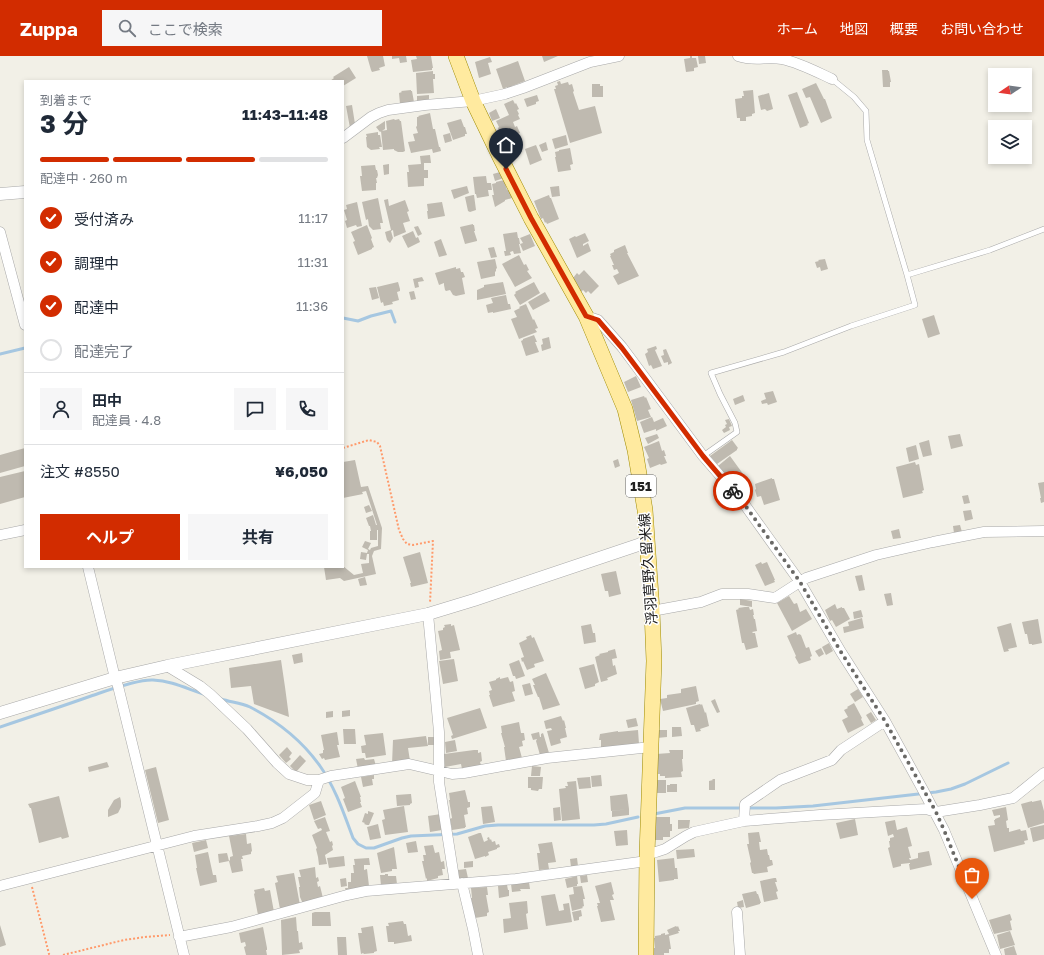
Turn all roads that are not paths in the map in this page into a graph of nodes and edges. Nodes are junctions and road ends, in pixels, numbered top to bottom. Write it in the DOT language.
graph roads {
  1 [pos="456,56"];
  2 [pos="619,56"];
  3 [pos="738,56"];
  4 [pos="832,79"];
  5 [pos="473,101"];
  6 [pos="344,137"];
  7 [pos="24,192"];
  8 [pos="0,194"];
  9 [pos="1044,229"];
  10 [pos="0,232"];
  11 [pos="908,275"];
  12 [pos="586,316"];
  13 [pos="24,321"];
  14 [pos="703,456"];
  15 [pos="24,530"];
  16 [pos="1044,531"];
  17 [pos="0,535"];
  18 [pos="646,542"];
  19 [pos="88,568"];
  20 [pos="800,582"];
  21 [pos="652,611"];
  22 [pos="428,614"];
  23 [pos="167,666"];
  24 [pos="117,685"];
  25 [pos="0,713"];
  26 [pos="885,721"];
  27 [pos="651,747"];
  28 [pos="439,771"];
  29 [pos="1044,773"];
  30 [pos="324,779"];
  31 [pos="936,812"];
  32 [pos="744,821"];
  33 [pos="157,845"];
  34 [pos="647,857"];
  35 [pos="458,884"];
  36 [pos="0,886"];
  37 [pos="737,912"];
  38 [pos="179,936"];
  39 [pos="184,955"];
  40 [pos="478,955"];
  41 [pos="646,955"];
  42 [pos="740,955"];
  43 [pos="993,955"];
  1 -- 5 [label="main road, 浮羽草野久留米線 / 151"];
  2 -- 5 [label="street"];
  3 -- 4 [label="street"];
  4 -- 11 [label="lane"];
  5 -- 6 [label="street"];
  5 -- 12 [label="main road, 浮羽草野久留米線 / 151"];
  7 -- 8 [label="street"];
  9 -- 11 [label="lane"];
  10 -- 13 [label="street"];
  11 -- 14 [label="lane"];
  12 -- 14 [label="street"];
  12 -- 18 [label="main road, 浮羽草野久留米線 / 151"];
  14 -- 20 [label="street"];
  15 -- 17 [label="street"];
  16 -- 20 [label="street"];
  18 -- 21 [label="main road, 浮羽草野久留米線 / 151"];
  18 -- 22 [label="street"];
  19 -- 24 [label="street"];
  20 -- 21 [label="street"];
  20 -- 26 [label="street"];
  21 -- 27 [label="main road, 浮羽草野久留米線 / 151"];
  22 -- 23 [label="street"];
  22 -- 28 [label="street"];
  23 -- 24 [label="street"];
  23 -- 30 [label="street"];
  24 -- 25 [label="street"];
  24 -- 33 [label="street"];
  26 -- 31 [label="street"];
  26 -- 32 [label="street"];
  27 -- 28 [label="street"];
  27 -- 34 [label="main road, 浮羽草野久留米線 / 151"];
  28 -- 30 [label="street"];
  28 -- 35 [label="street"];
  29 -- 31 [label="street"];
  30 -- 33 [label="street"];
  31 -- 32 [label="street"];
  31 -- 43 [label="street"];
  32 -- 34 [label="street"];
  33 -- 36 [label="street"];
  33 -- 38 [label="street"];
  34 -- 35 [label="street"];
  34 -- 41 [label="main road, 浮羽草野久留米線 / 151"];
  35 -- 38 [label="street"];
  35 -- 40 [label="street"];
  37 -- 42 [label="street"];
  38 -- 39 [label="street"];
}
